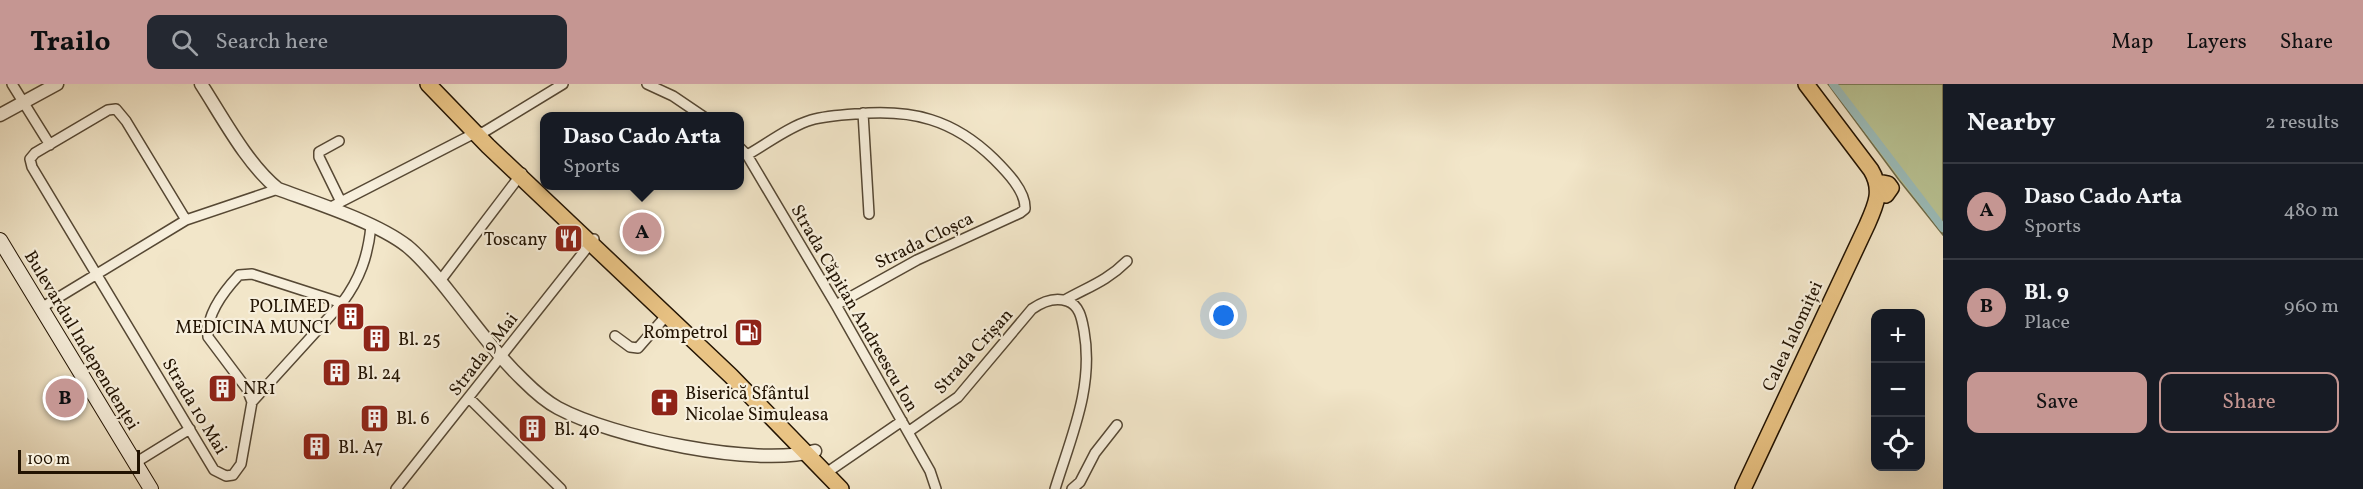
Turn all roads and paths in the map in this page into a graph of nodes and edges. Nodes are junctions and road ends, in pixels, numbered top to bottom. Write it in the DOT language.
graph roads {
  1 [pos="12,84"];
  2 [pos="57,84"];
  3 [pos="201,84"];
  4 [pos="429,84"];
  5 [pos="438,84"];
  6 [pos="562,84"];
  7 [pos="647,84"];
  8 [pos="1806,84"];
  9 [pos="1817,84"];
  10 [pos="23,102"];
  11 [pos="696,112"];
  12 [pos="863,113"];
  13 [pos="0,116"];
  14 [pos="479,132"];
  15 [pos="339,141"];
  16 [pos="50,145"];
  17 [pos="744,152"];
  18 [pos="747,155"];
  19 [pos="521,173"];
  20 [pos="278,189"];
  21 [pos="1881,190"];
  22 [pos="341,202"];
  23 [pos="329,208"];
  24 [pos="869,214"];
  25 [pos="186,220"];
  26 [pos="371,226"];
  27 [pos="0,240"];
  28 [pos="592,241"];
  29 [pos="1127,261"];
  30 [pos="97,274"];
  31 [pos="440,281"];
  32 [pos="1065,300"];
  33 [pos="342,303"];
  34 [pos="836,305"];
  35 [pos="41,308"];
  36 [pos="666,316"];
  37 [pos="615,336"];
  38 [pos="501,357"];
  39 [pos="469,398"];
  40 [pos="252,402"];
  41 [pos="902,421"];
  42 [pos="1117,425"];
  43 [pos="190,429"];
  44 [pos="908,432"];
  45 [pos="811,452"];
  46 [pos="135,463"];
  47 [pos="832,469"];
  48 [pos="152,489"];
  49 [pos="396,489"];
  50 [pos="561,489"];
  51 [pos="841,489"];
  52 [pos="851,489"];
  53 [pos="936,489"];
  54 [pos="1055,489"];
  55 [pos="1072,489"];
  56 [pos="1743,489"];
  57 [pos="1752,489"];
  1 -- 10 [label="street"];
  2 -- 10 [label="street"];
  3 -- 20 [label="street"];
  4 -- 14 [label="main road"];
  5 -- 14 [label="main road"];
  6 -- 14 [label="street"];
  7 -- 11 [label="street"];
  8 -- 21 [label="main road"];
  9 -- 21 [label="main road"];
  10 -- 13 [label="street"];
  10 -- 16 [label="street"];
  12 -- 18 [label="street"];
  12 -- 24 [label="street"];
  12 -- 34 [label="street, Strada Cloșca"];
  14 -- 19 [label="main road"];
  14 -- 22 [label="street"];
  15 -- 22 [label="street"];
  16 -- 25 [label="street"];
  16 -- 30 [label="street, Strada 10 Mai"];
  17 -- 18 [label="street, Strada Căpitan Andreescu Ion"];
  18 -- 34 [label="street, Strada Căpitan Andreescu Ion"];
  19 -- 28 [label="main road"];
  19 -- 31 [label="street"];
  20 -- 23 [label="street"];
  20 -- 25 [label="street"];
  21 -- 56 [label="main road, Calea Ialomiței"];
  21 -- 57 [label="main road, Calea Ialomiței"];
  22 -- 23 [label="street"];
  23 -- 26 [label="street"];
  25 -- 30 [label="street"];
  26 -- 31 [label="street"];
  26 -- 33 [label="street"];
  27 -- 35 [label="main road, Bulevardul Independenței"];
  28 -- 36 [label="main road"];
  28 -- 38 [label="street, Strada 9 Mai"];
  28 -- 45 [label="main road"];
  29 -- 32 [label="street, Strada Crișan"];
  30 -- 35 [label="street"];
  30 -- 43 [label="street, Strada 10 Mai"];
  31 -- 38 [label="street"];
  32 -- 44 [label="street, Strada Crișan"];
  32 -- 54 [label="street"];
  33 -- 40 [label="street"];
  33 -- 40 [label="street"];
  34 -- 41 [label="street, Strada Căpitan Andreescu Ion"];
  35 -- 46 [label="main road, Bulevardul Independenței"];
  36 -- 37 [label="street"];
  36 -- 45 [label="main road"];
  38 -- 39 [label="street, Strada 9 Mai"];
  38 -- 45 [label="street"];
  39 -- 49 [label="street, Strada 9 Mai"];
  39 -- 50 [label="street"];
  40 -- 43 [label="street, Strada 10 Mai"];
  41 -- 44 [label="street, Strada Căpitan Andreescu Ion"];
  41 -- 47 [label="street"];
  42 -- 55 [label="street"];
  43 -- 46 [label="street"];
  44 -- 53 [label="street, Strada Căpitan Andreescu Ion"];
  45 -- 47 [label="main road"];
  45 -- 51 [label="main road"];
  46 -- 48 [label="main road, Bulevardul Independenței"];
  47 -- 52 [label="main road"];
}
